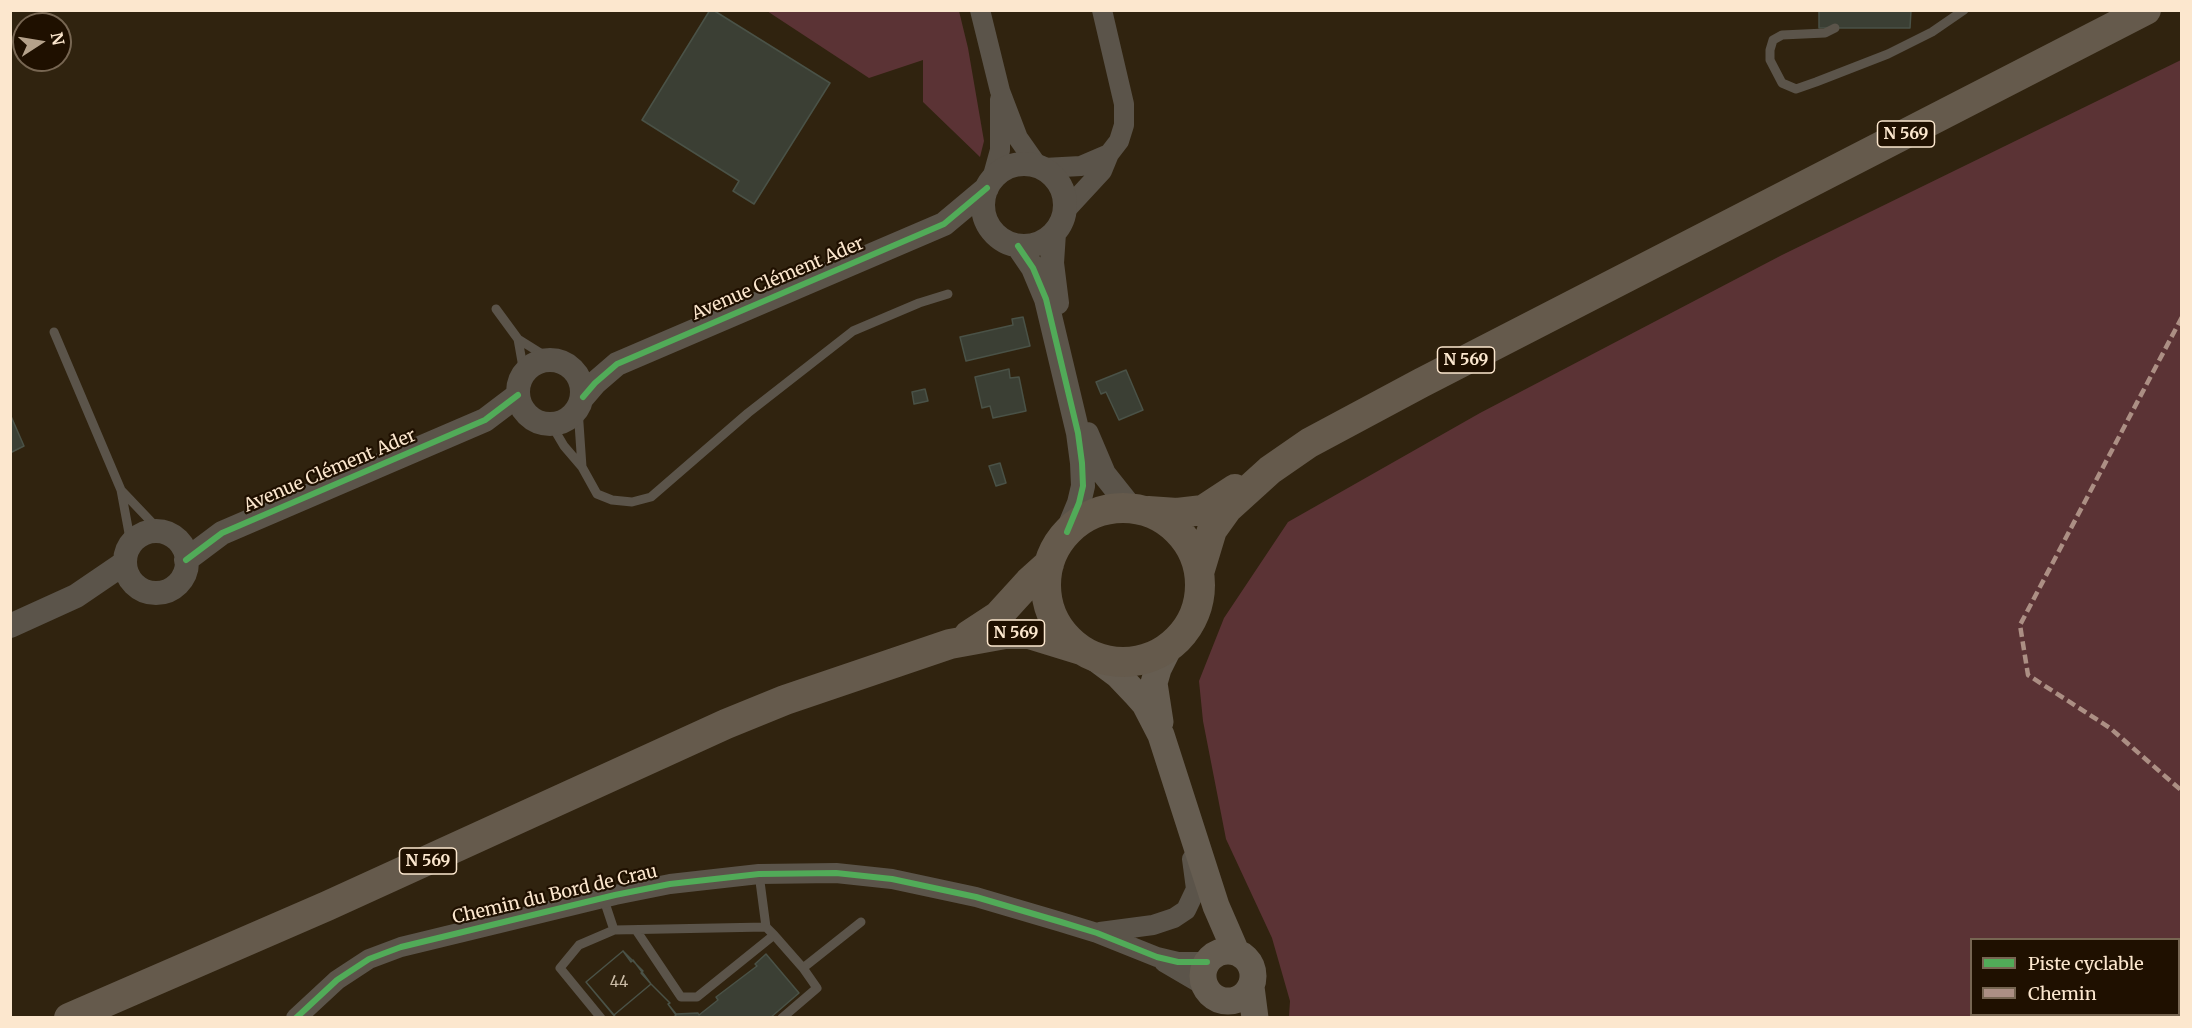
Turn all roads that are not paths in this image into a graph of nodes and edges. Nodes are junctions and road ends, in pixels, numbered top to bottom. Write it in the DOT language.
graph roads {
  1 [pos="980,10"];
  2 [pos="1102,10"];
  3 [pos="1964,10"];
  4 [pos="2146,10"];
  5 [pos="1835,28"];
  6 [pos="1000,91"];
  7 [pos="1109,154"];
  8 [pos="1041,167"];
  9 [pos="989,184"];
  10 [pos="1065,211"];
  11 [pos="944,224"];
  12 [pos="992,230"];
  13 [pos="1054,233"];
  14 [pos="1018,246"];
  15 [pos="948,294"];
  16 [pos="496,309"];
  17 [pos="54,332"];
  18 [pos="518,339"];
  19 [pos="558,361"];
  20 [pos="617,364"];
  21 [pos="521,384"];
  22 [pos="580,403"];
  23 [pos="485,420"];
  24 [pos="541,421"];
  25 [pos="582,467"];
  26 [pos="1270,470"];
  27 [pos="121,490"];
  28 [pos="1138,510"];
  29 [pos="1067,532"];
  30 [pos="175,544"];
  31 [pos="128,552"];
  32 [pos="1049,564"];
  33 [pos="1199,573"];
  34 [pos="139,588"];
  35 [pos="76,596"];
  36 [pos="10,626"];
  37 [pos="950,644"];
  38 [pos="1169,647"];
  39 [pos="1088,653"];
  40 [pos="1161,735"];
  41 [pos="1186,812"];
  42 [pos="759,874"];
  43 [pos="603,897"];
  44 [pos="861,922"];
  45 [pos="766,927"];
  46 [pos="614,930"];
  47 [pos="636,930"];
  48 [pos="1097,933"];
  49 [pos="774,935"];
  50 [pos="1215,964"];
  51 [pos="803,968"];
  52 [pos="1241,1002"];
  53 [pos="69,1017"];
  54 [pos="296,1017"];
  55 [pos="601,1017"];
  56 [pos="782,1017"];
  57 [pos="1255,1017"];
  1 -- 6 [label="street"];
  2 -- 7 [label="street"];
  3 -- 5 [label="lane"];
  4 -- 26 [label="main road, N 569"];
  6 -- 8 [label="street"];
  6 -- 9 [label="street"];
  7 -- 8 [label="street"];
  7 -- 10 [label="street"];
  8 -- 9 [label="street"];
  8 -- 10 [label="street"];
  9 -- 11 [label="street, Avenue Clément Ader"];
  9 -- 12 [label="street"];
  10 -- 13 [label="street"];
  11 -- 12 [label="street, Avenue Clément Ader"];
  11 -- 20 [label="street, Avenue Clément Ader"];
  12 -- 14 [label="street"];
  13 -- 14 [label="street"];
  13 -- 28 [label="street"];
  14 -- 29 [label="street"];
  15 -- 25 [label="lane"];
  16 -- 18 [label="lane"];
  17 -- 27 [label="lane"];
  18 -- 19 [label="lane"];
  18 -- 21 [label="lane"];
  19 -- 20 [label="street, Avenue Clément Ader"];
  19 -- 21 [label="street"];
  19 -- 22 [label="street"];
  20 -- 22 [label="street, Avenue Clément Ader"];
  21 -- 23 [label="street, Avenue Clément Ader"];
  21 -- 24 [label="street"];
  22 -- 24 [label="street"];
  22 -- 25 [label="lane"];
  23 -- 24 [label="street, Avenue Clément Ader"];
  23 -- 30 [label="street, Avenue Clément Ader"];
  24 -- 25 [label="lane"];
  26 -- 28 [label="main road, N 569"];
  26 -- 33 [label="main road, N 569"];
  27 -- 30 [label="lane"];
  27 -- 31 [label="lane"];
  28 -- 29 [label="main road"];
  28 -- 33 [label="main road"];
  29 -- 32 [label="main road"];
  30 -- 31 [label="street"];
  30 -- 34 [label="street"];
  31 -- 34 [label="street"];
  31 -- 35 [label="street"];
  32 -- 37 [label="main road, N 569"];
  32 -- 39 [label="main road"];
  33 -- 38 [label="main road"];
  34 -- 35 [label="street"];
  35 -- 36 [label="street"];
  37 -- 39 [label="main road, N 569"];
  37 -- 53 [label="main road, N 569"];
  38 -- 39 [label="main road"];
  38 -- 40 [label="main road"];
  39 -- 40 [label="main road"];
  40 -- 41 [label="main road"];
  41 -- 48 [label="street"];
  41 -- 50 [label="main road"];
  42 -- 43 [label="street, Chemin du Bord de Crau"];
  42 -- 45 [label="lane"];
  42 -- 48 [label="street, Chemin du Bord de Crau"];
  43 -- 46 [label="lane"];
  43 -- 54 [label="street, Chemin du Bord de Crau"];
  44 -- 51 [label="lane"];
  45 -- 47 [label="lane"];
  45 -- 49 [label="lane"];
  46 -- 47 [label="lane"];
  46 -- 55 [label="lane"];
  47 -- 49 [label="lane"];
  48 -- 50 [label="street, Chemin du Bord de Crau"];
  49 -- 51 [label="lane"];
  50 -- 52 [label="main road"];
  50 -- 52 [label="main road"];
  51 -- 56 [label="lane"];
  52 -- 57 [label="main road"];
}
